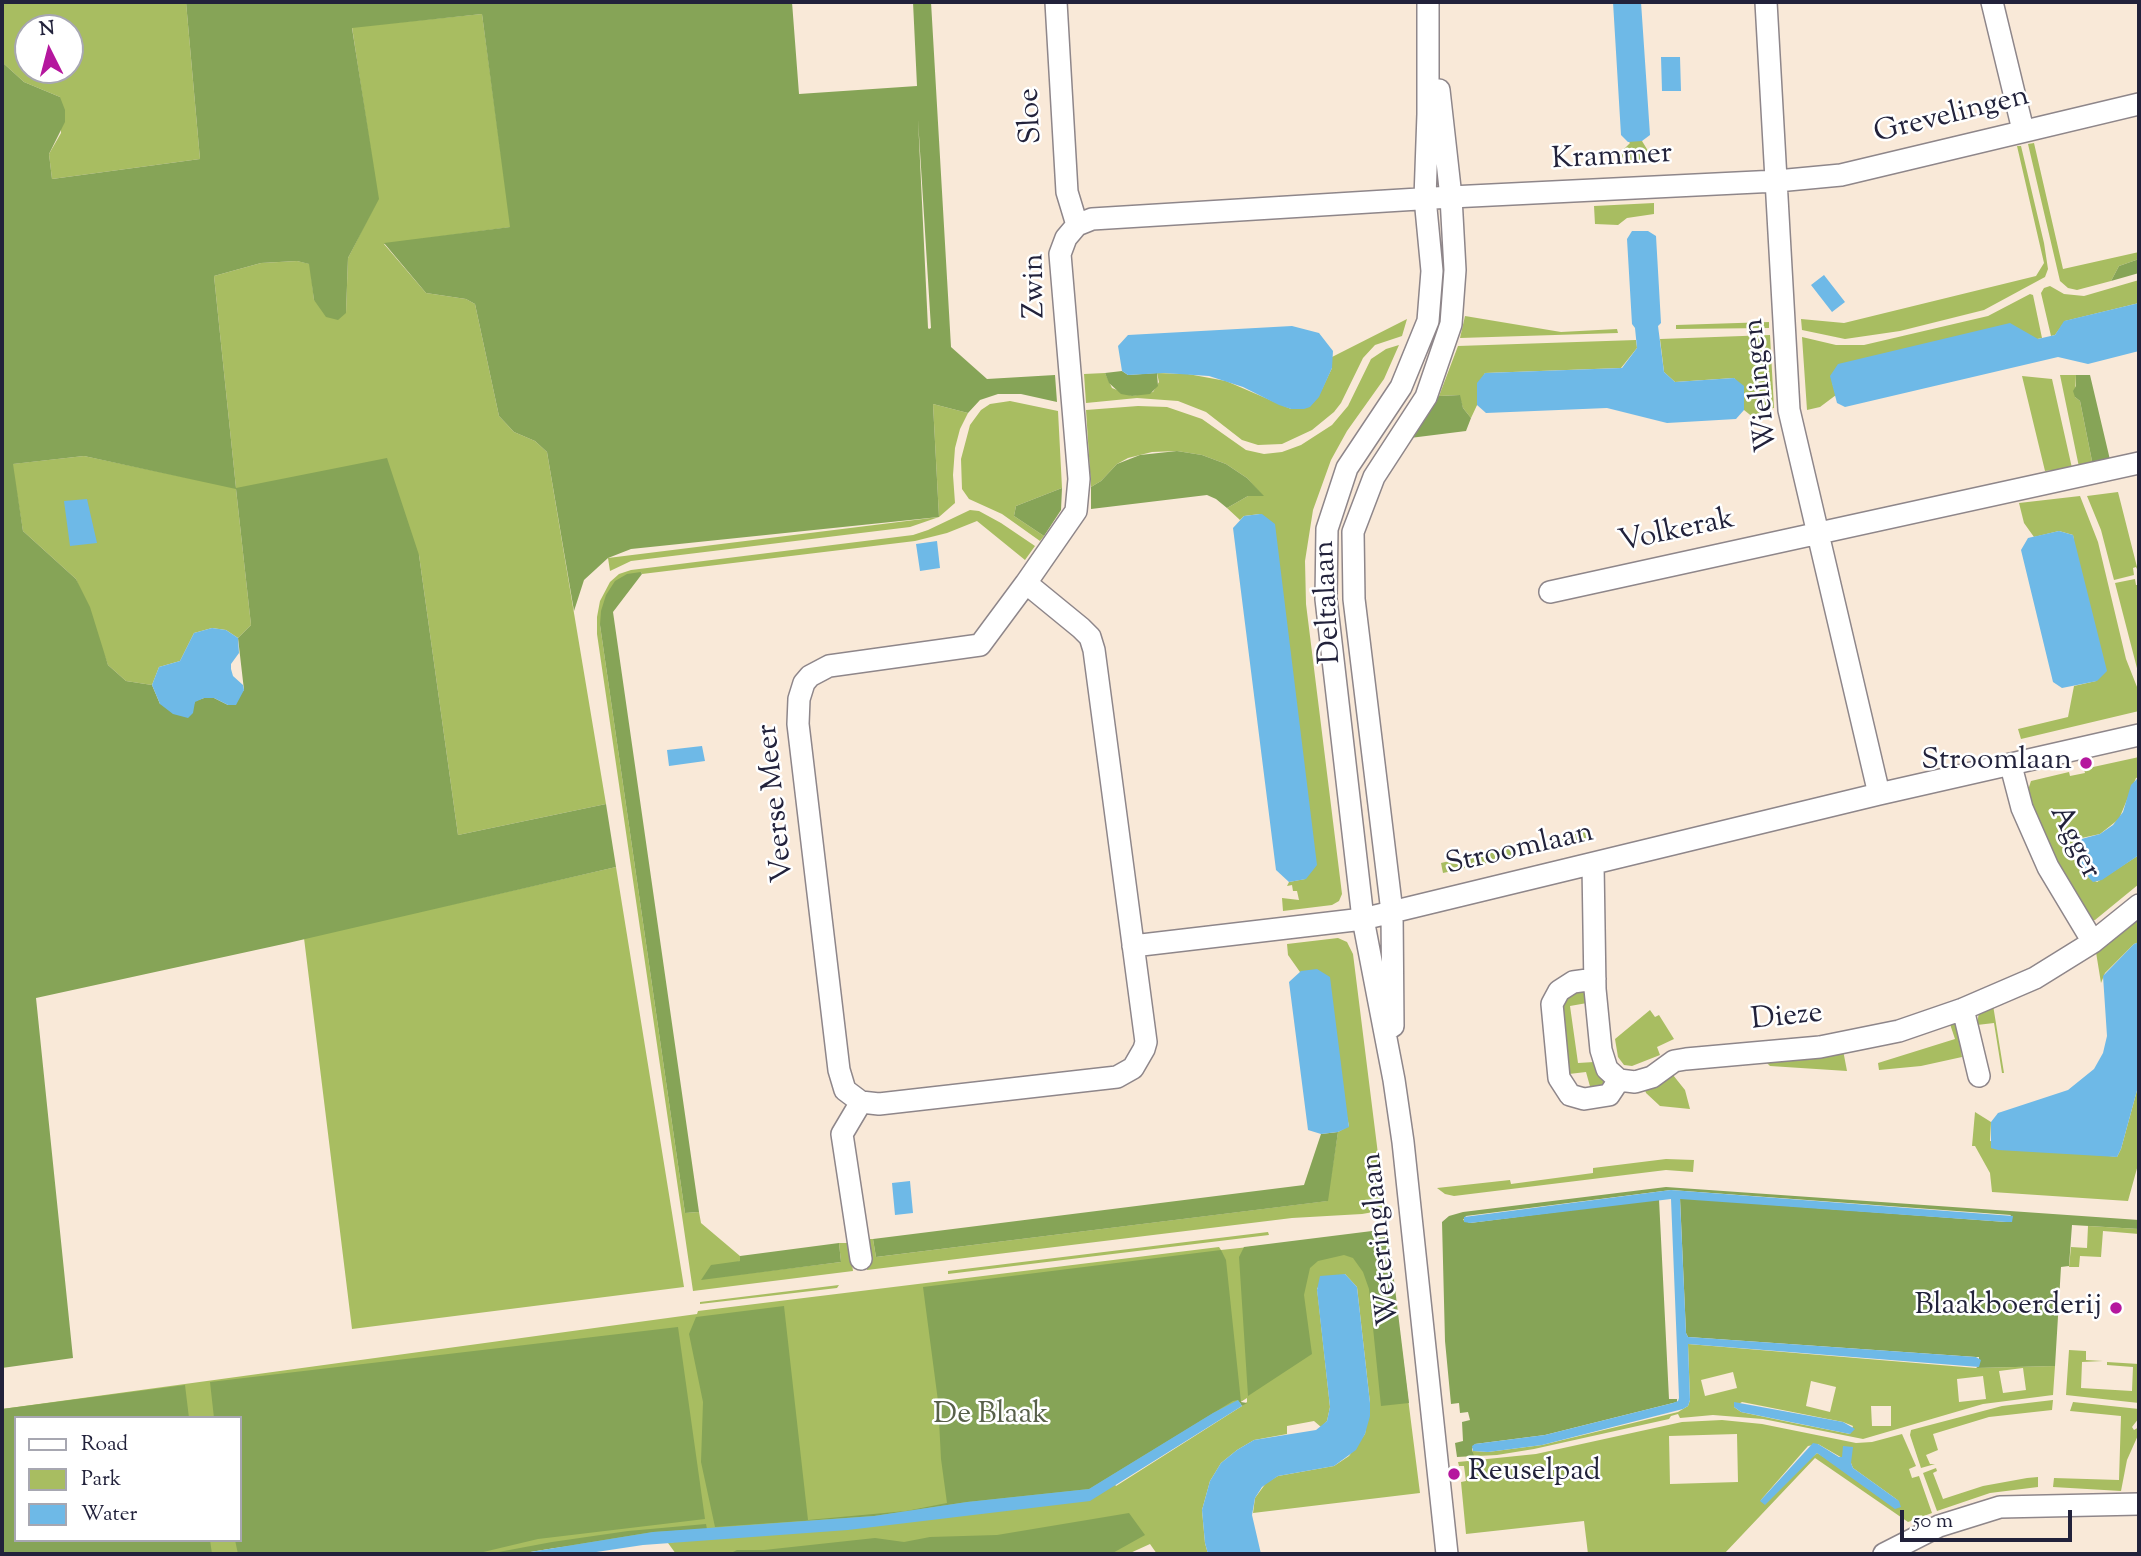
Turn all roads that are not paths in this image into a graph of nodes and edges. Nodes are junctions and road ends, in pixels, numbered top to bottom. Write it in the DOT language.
graph roads {
  1 [pos="1056,2"];
  2 [pos="1766,2"];
  3 [pos="1992,2"];
  4 [pos="1428,9"];
  5 [pos="2139,104"];
  6 [pos="2023,130"];
  7 [pos="1777,181"];
  8 [pos="1451,197"];
  9 [pos="1425,198"];
  10 [pos="1077,225"];
  11 [pos="2139,463"];
  12 [pos="1818,533"];
  13 [pos="1026,583"];
  14 [pos="1550,592"];
  15 [pos="2139,735"];
  16 [pos="2011,766"];
  17 [pos="1879,794"];
  18 [pos="1593,864"];
  19 [pos="2139,905"];
  20 [pos="1392,912"];
  21 [pos="1363,919"];
  22 [pos="2093,942"];
  23 [pos="1133,946"];
  24 [pos="1595,979"];
  25 [pos="1963,1009"];
  26 [pos="1979,1076"];
  27 [pos="1394,1080"];
  28 [pos="1619,1080"];
  29 [pos="861,1102"];
  30 [pos="861,1259"];
  31 [pos="2135,1504"];
  32 [pos="1447,1554"];
  33 [pos="1884,1554"];
  1 -- 10 [label="street, Sloe"];
  2 -- 7 [label="street, Wielingen"];
  3 -- 6 [label="street"];
  4 -- 8 [label="street, Deltalaan"];
  4 -- 9 [label="street, Deltalaan"];
  5 -- 6 [label="street, Grevelingen"];
  6 -- 7 [label="street, Grevelingen"];
  7 -- 8 [label="street, Krammer"];
  7 -- 12 [label="street, Wielingen"];
  8 -- 9 [label="street, Zwin"];
  8 -- 20 [label="street, Deltalaan"];
  9 -- 10 [label="street, Zwin"];
  9 -- 21 [label="street, Deltalaan"];
  10 -- 13 [label="street, Zwin"];
  11 -- 12 [label="street"];
  12 -- 14 [label="street, Volkerak"];
  12 -- 17 [label="street, Wielingen"];
  13 -- 23 [label="street"];
  13 -- 29 [label="street, Veerse Meer"];
  15 -- 16 [label="street, Stroomlaan"];
  16 -- 17 [label="street, Stroomlaan"];
  16 -- 22 [label="street, Agger"];
  17 -- 18 [label="street, Stroomlaan"];
  18 -- 20 [label="street, Stroomlaan"];
  18 -- 24 [label="street"];
  19 -- 22 [label="street, Dieze"];
  20 -- 21 [label="street, Stroomlaan"];
  20 -- 27 [label="street, Deltalaan"];
  21 -- 23 [label="street"];
  21 -- 27 [label="street, Weteringlaan"];
  22 -- 25 [label="street, Dieze"];
  23 -- 29 [label="street"];
  24 -- 28 [label="street"];
  24 -- 28 [label="street, Dieze"];
  25 -- 26 [label="street"];
  25 -- 28 [label="street, Dieze"];
  27 -- 32 [label="street, Weteringlaan"];
  29 -- 30 [label="street"];
  31 -- 33 [label="street"];
}
